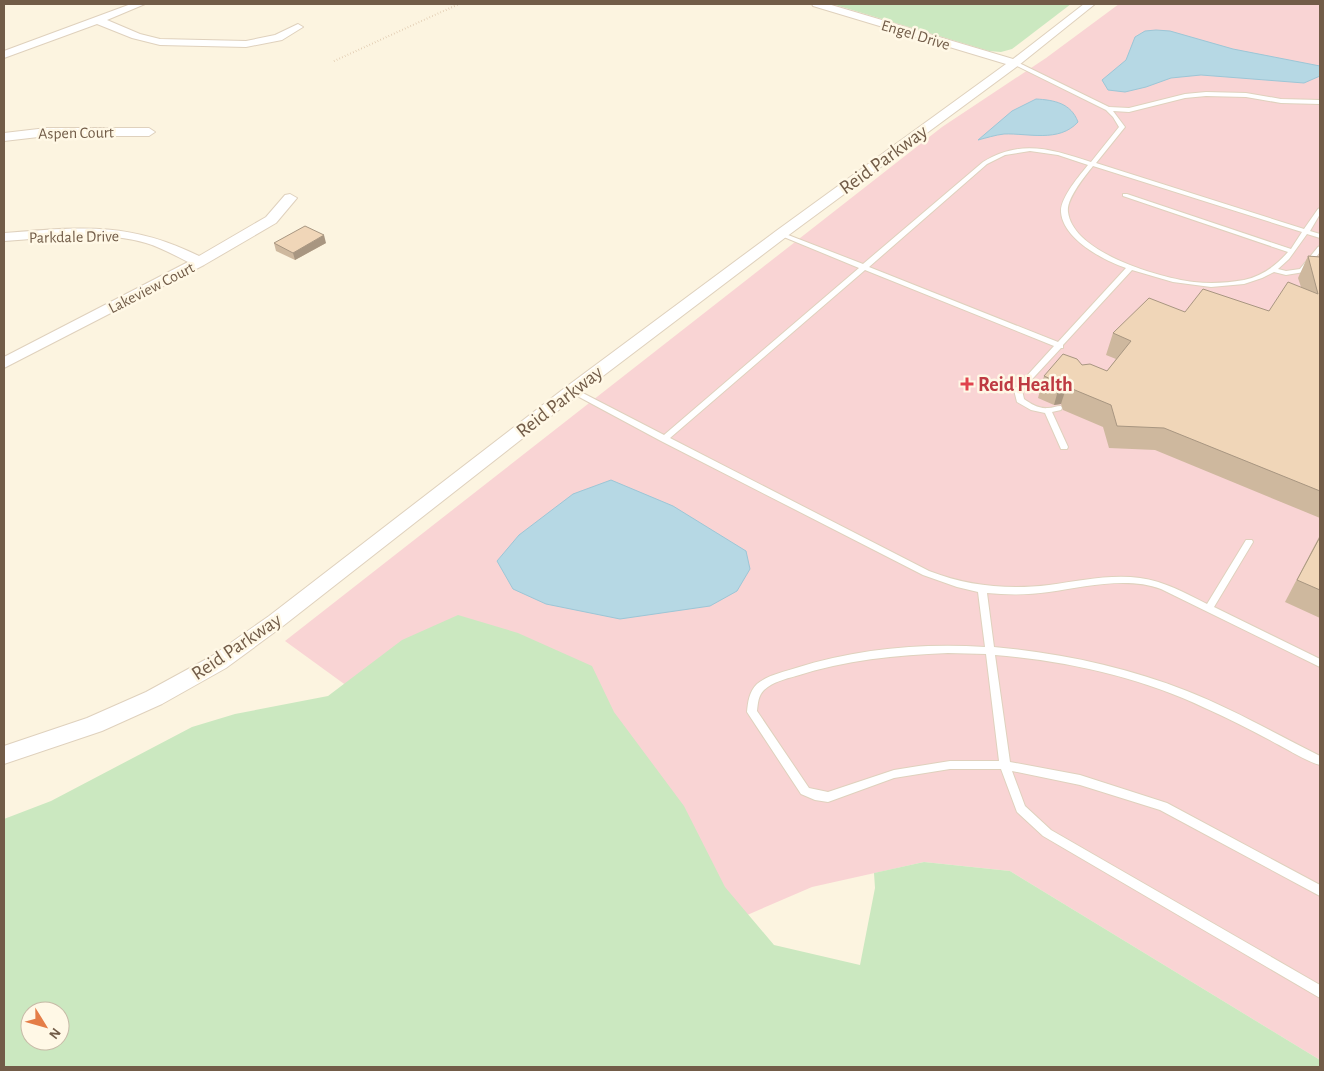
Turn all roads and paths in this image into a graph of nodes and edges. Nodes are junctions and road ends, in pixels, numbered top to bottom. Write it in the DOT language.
graph roads {
  1 [pos="140,4"];
  2 [pos="459,4"];
  3 [pos="817,4"];
  4 [pos="1090,4"];
  5 [pos="98,20"];
  6 [pos="298,27"];
  7 [pos="4,55"];
  8 [pos="334,61"];
  9 [pos="1015,63"];
  10 [pos="1320,102"];
  11 [pos="1108,109"];
  12 [pos="149,132"];
  13 [pos="4,137"];
  14 [pos="1094,163"];
  15 [pos="1124,196"];
  16 [pos="290,198"];
  17 [pos="1320,210"];
  18 [pos="1305,231"];
  19 [pos="781,234"];
  20 [pos="1320,236"];
  21 [pos="4,237"];
  22 [pos="1320,248"];
  23 [pos="1291,252"];
  24 [pos="199,262"];
  25 [pos="864,268"];
  26 [pos="1130,268"];
  27 [pos="1273,270"];
  28 [pos="1060,346"];
  29 [pos="4,363"];
  30 [pos="572,391"];
  31 [pos="1058,408"];
  32 [pos="1048,412"];
  33 [pos="664,439"];
  34 [pos="1064,446"];
  35 [pos="1249,542"];
  36 [pos="982,590"];
  37 [pos="1209,608"];
  38 [pos="991,650"];
  39 [pos="1320,663"];
  40 [pos="4,755"];
  41 [pos="1320,761"];
  42 [pos="1005,765"];
  43 [pos="1320,892"];
  44 [pos="1320,992"];
  1 -- 5 [label="street"];
  2 -- 8 [label="path"];
  3 -- 9 [label="street, Engel Drive"];
  4 -- 9 [label="street, Reid Parkway"];
  5 -- 6 [label="street"];
  5 -- 7 [label="street"];
  9 -- 11 [label="lane"];
  9 -- 19 [label="street, Reid Parkway"];
  10 -- 11 [label="lane"];
  11 -- 14 [label="lane"];
  12 -- 13 [label="street, Aspen Court"];
  14 -- 18 [label="lane"];
  14 -- 25 [label="lane"];
  14 -- 26 [label="lane"];
  15 -- 23 [label="lane"];
  16 -- 24 [label="street, Lakeview Court"];
  17 -- 18 [label="lane"];
  18 -- 20 [label="lane"];
  18 -- 23 [label="lane"];
  19 -- 25 [label="lane"];
  19 -- 30 [label="street, Reid Parkway"];
  21 -- 24 [label="street, Parkdale Drive"];
  22 -- 27 [label="lane"];
  23 -- 27 [label="lane"];
  24 -- 29 [label="street, Lakeview Court"];
  25 -- 28 [label="lane"];
  25 -- 33 [label="lane"];
  26 -- 27 [label="lane"];
  26 -- 28 [label="lane"];
  28 -- 32 [label="lane"];
  30 -- 33 [label="lane"];
  30 -- 40 [label="street, Reid Parkway"];
  31 -- 32 [label="lane"];
  32 -- 34 [label="lane"];
  33 -- 36 [label="lane"];
  35 -- 37 [label="lane"];
  36 -- 37 [label="lane"];
  36 -- 38 [label="lane"];
  37 -- 39 [label="lane"];
  38 -- 41 [label="lane"];
  38 -- 42 [label="lane"];
  38 -- 42 [label="lane"];
  42 -- 43 [label="lane"];
  42 -- 44 [label="lane"];
}
